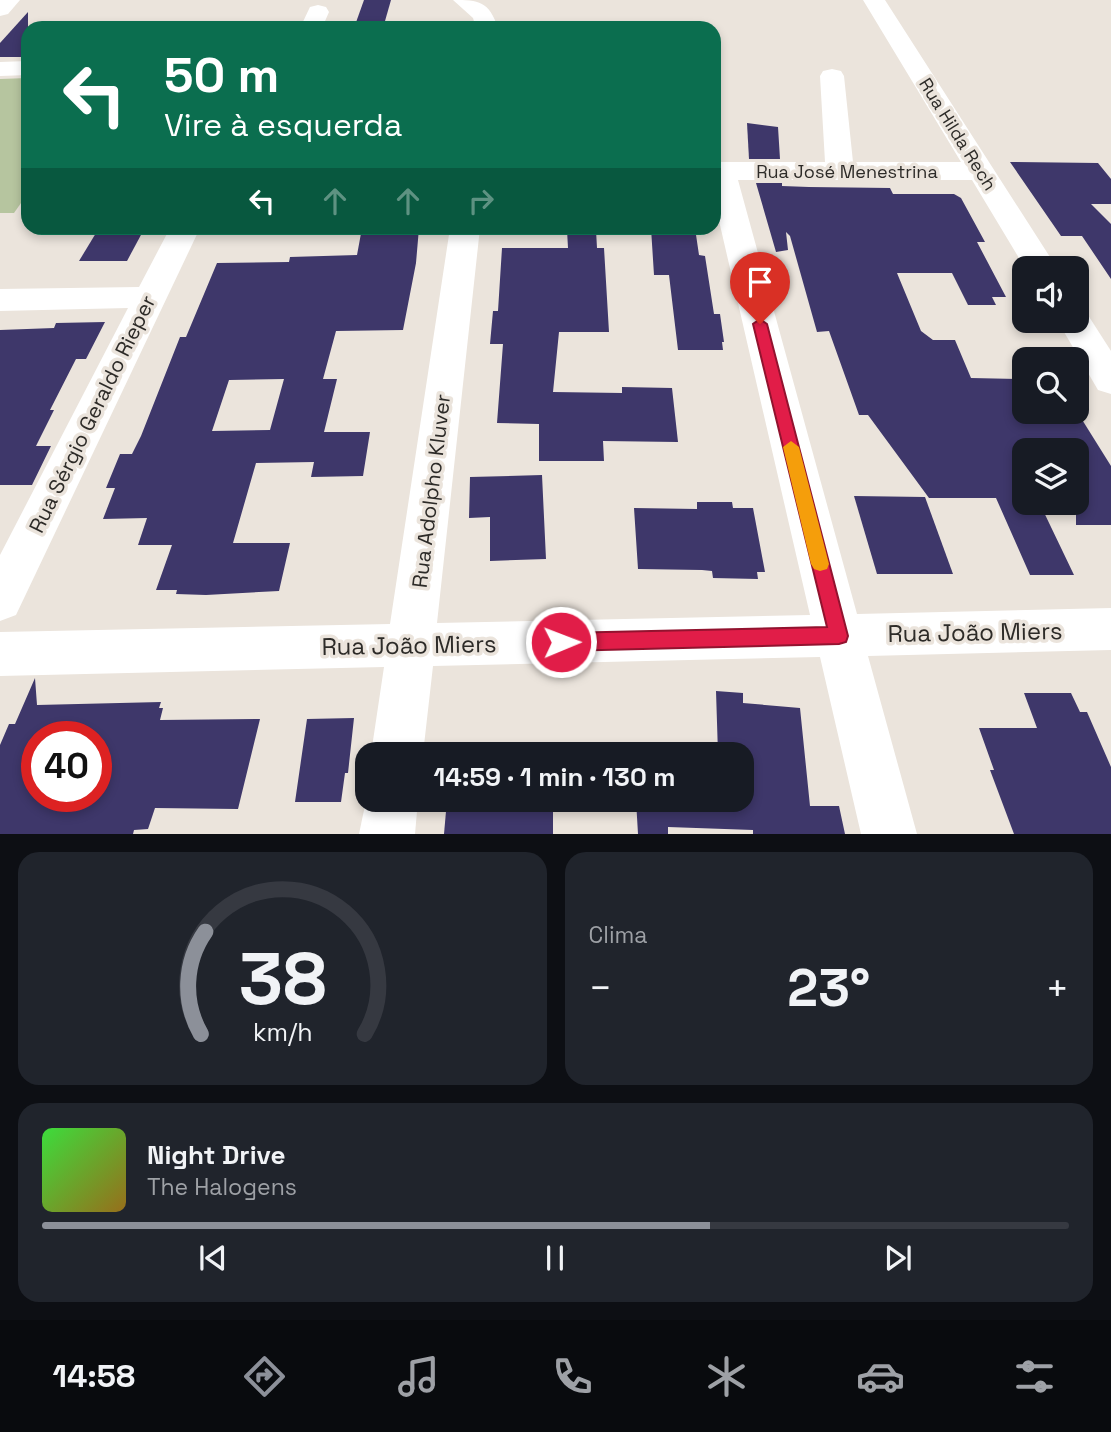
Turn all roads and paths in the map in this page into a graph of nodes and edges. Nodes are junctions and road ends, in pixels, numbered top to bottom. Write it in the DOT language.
graph roads {
  1 [pos="9,0"];
  2 [pos="464,0"];
  3 [pos="874,0"];
  4 [pos="0,9"];
  5 [pos="485,21"];
  6 [pos="21,68"];
  7 [pos="0,69"];
  8 [pos="832,76"];
  9 [pos="981,170"];
  10 [pos="721,171"];
  11 [pos="840,172"];
  12 [pos="721,183"];
  13 [pos="181,235"];
  14 [pos="464,235"];
  15 [pos="1034,256"];
  16 [pos="150,297"];
  17 [pos="0,300"];
  18 [pos="1081,333"];
  19 [pos="1111,381"];
  20 [pos="0,601"];
  21 [pos="1111,629"];
  22 [pos="839,636"];
  23 [pos="411,645"];
  24 [pos="0,654"];
  25 [pos="399,742"];
  26 [pos="390,812"];
  27 [pos="387,834"];
  28 [pos="888,834"];
  1 -- 4 [label="street"];
  2 -- 5 [label="street"];
  3 -- 9 [label="street, Rua Hilda Rech"];
  6 -- 7 [label="street"];
  8 -- 11 [label="street"];
  9 -- 11 [label="street, Rua José Menestrina"];
  9 -- 15 [label="street, Rua Hilda Rech"];
  10 -- 11 [label="street, Rua José Menestrina"];
  12 -- 22 [label="street"];
  13 -- 16 [label="street, Rua Sérgio Geraldo Rieper"];
  14 -- 23 [label="street, Rua Adolpho Kluver"];
  16 -- 17 [label="street"];
  16 -- 20 [label="street, Rua Sérgio Geraldo Rieper"];
  18 -- 19 [label="street"];
  21 -- 22 [label="street, Rua João Miers"];
  22 -- 23 [label="street, Rua João Miers"];
  22 -- 28 [label="street"];
  23 -- 24 [label="street, Rua João Miers"];
  23 -- 25 [label="street, Rua Adolpho Kluver"];
  26 -- 27 [label="street"];
}
